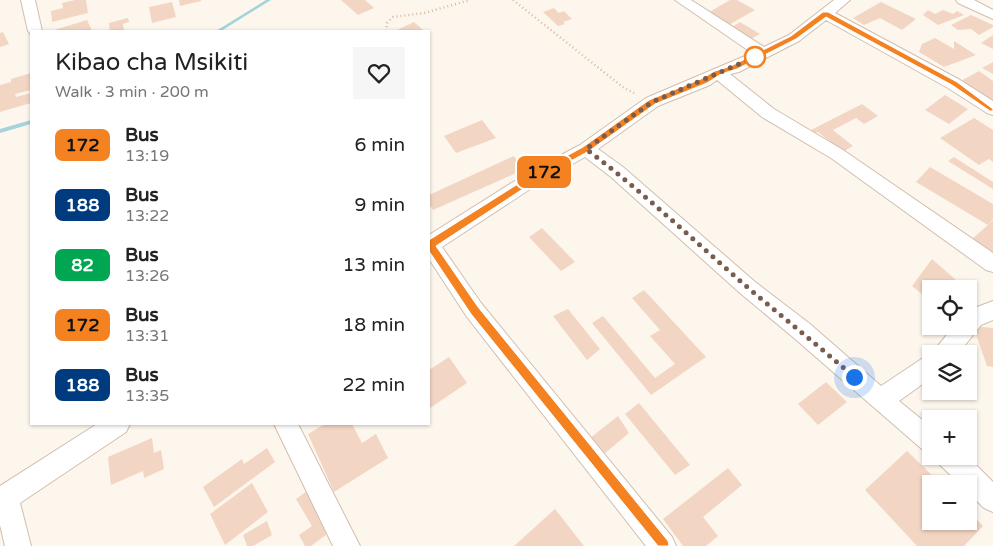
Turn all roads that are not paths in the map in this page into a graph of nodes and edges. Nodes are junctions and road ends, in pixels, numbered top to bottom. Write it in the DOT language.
graph roads {
  1 [pos="28,0"];
  2 [pos="682,0"];
  3 [pos="843,0"];
  4 [pos="963,0"];
  5 [pos="825,14"];
  6 [pos="993,15"];
  7 [pos="35,30"];
  8 [pos="763,52"];
  9 [pos="718,72"];
  10 [pos="993,109"];
  11 [pos="586,149"];
  12 [pos="430,244"];
  13 [pos="430,246"];
  14 [pos="993,264"];
  15 [pos="993,310"];
  16 [pos="977,317"];
  17 [pos="960,335"];
  18 [pos="952,345"];
  19 [pos="922,371"];
  20 [pos="880,400"];
  21 [pos="116,425"];
  22 [pos="286,425"];
  23 [pos="922,435"];
  24 [pos="958,465"];
  25 [pos="3,499"];
  26 [pos="993,499"];
  27 [pos="18,546"];
  28 [pos="347,546"];
  29 [pos="663,546"];
  1 -- 7 [label="street"];
  2 -- 8 [label="street"];
  3 -- 5 [label="street"];
  4 -- 6 [label="street"];
  5 -- 8 [label="street"];
  5 -- 10 [label="street"];
  8 -- 9 [label="street"];
  9 -- 11 [label="street"];
  9 -- 14 [label="street"];
  11 -- 12 [label="street"];
  11 -- 20 [label="street"];
  13 -- 29 [label="street"];
  15 -- 16 [label="street"];
  17 -- 18 [label="street"];
  19 -- 20 [label="street"];
  20 -- 23 [label="street"];
  21 -- 25 [label="street"];
  22 -- 28 [label="street"];
  24 -- 26 [label="street"];
  25 -- 27 [label="street"];
}
